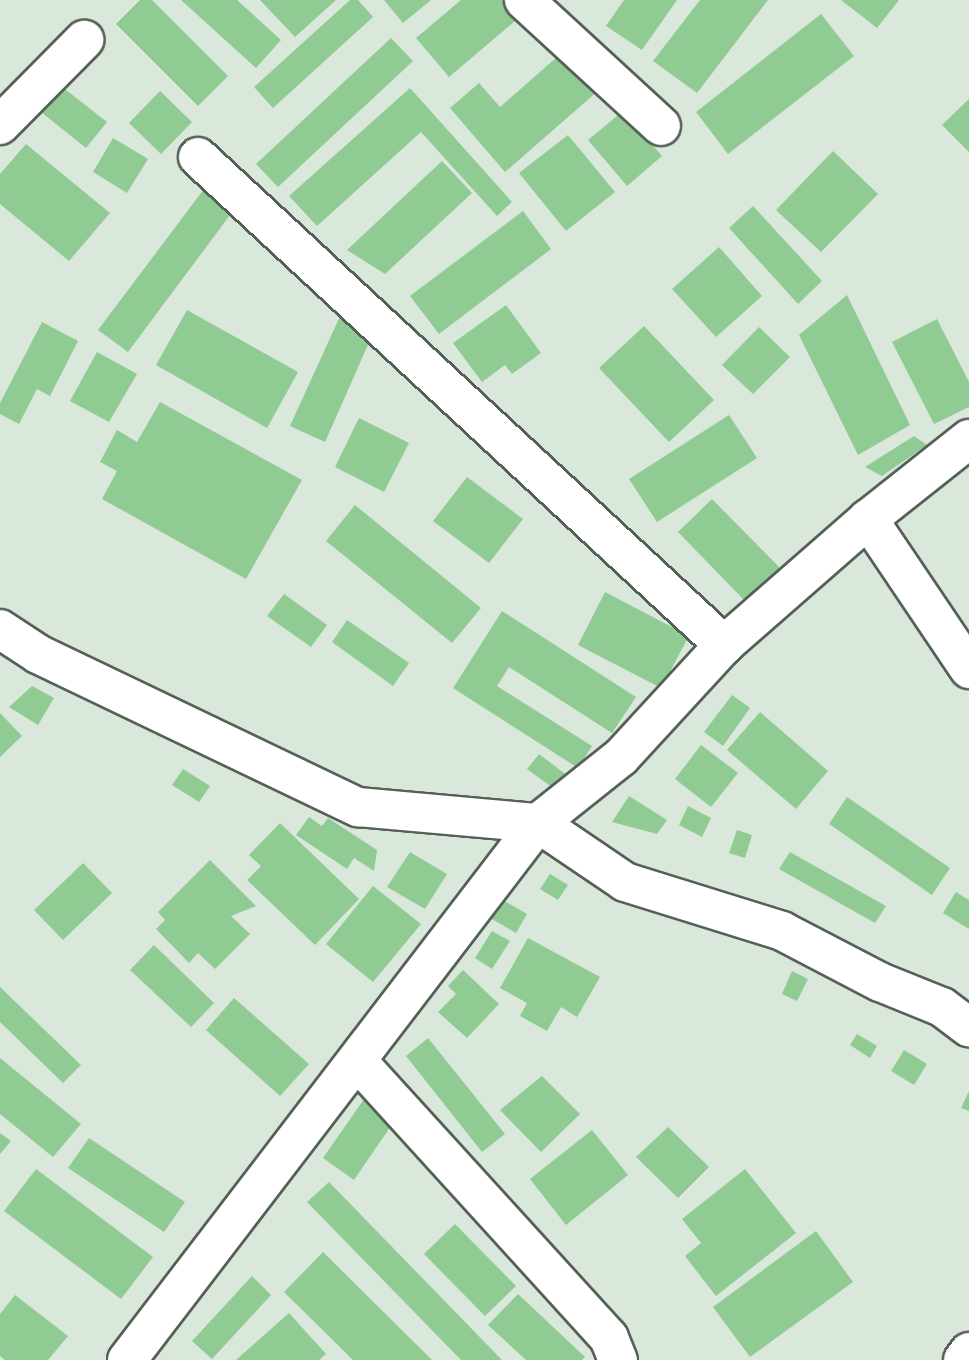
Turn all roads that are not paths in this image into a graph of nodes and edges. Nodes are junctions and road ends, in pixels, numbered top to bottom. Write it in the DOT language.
graph roads {
  1 [pos="524,0"];
  2 [pos="84,40"];
  3 [pos="0,125"];
  4 [pos="661,125"];
  5 [pos="198,157"];
  6 [pos="969,439"];
  7 [pos="868,519"];
  8 [pos="0,629"];
  9 [pos="724,645"];
  10 [pos="969,669"];
  11 [pos="538,823"];
  12 [pos="969,1027"];
  13 [pos="358,1062"];
  14 [pos="969,1352"];
  15 [pos="127,1360"];
  16 [pos="618,1360"];
  17 [pos="963,1360"];
  1 -- 4 [label="street"];
  2 -- 3 [label="street"];
  5 -- 9 [label="street"];
  6 -- 7 [label="street"];
  7 -- 9 [label="street"];
  7 -- 10 [label="street"];
  8 -- 11 [label="street"];
  9 -- 11 [label="street"];
  11 -- 12 [label="street"];
  11 -- 13 [label="street"];
  13 -- 15 [label="street"];
  13 -- 16 [label="street"];
  14 -- 17 [label="street"];
}
